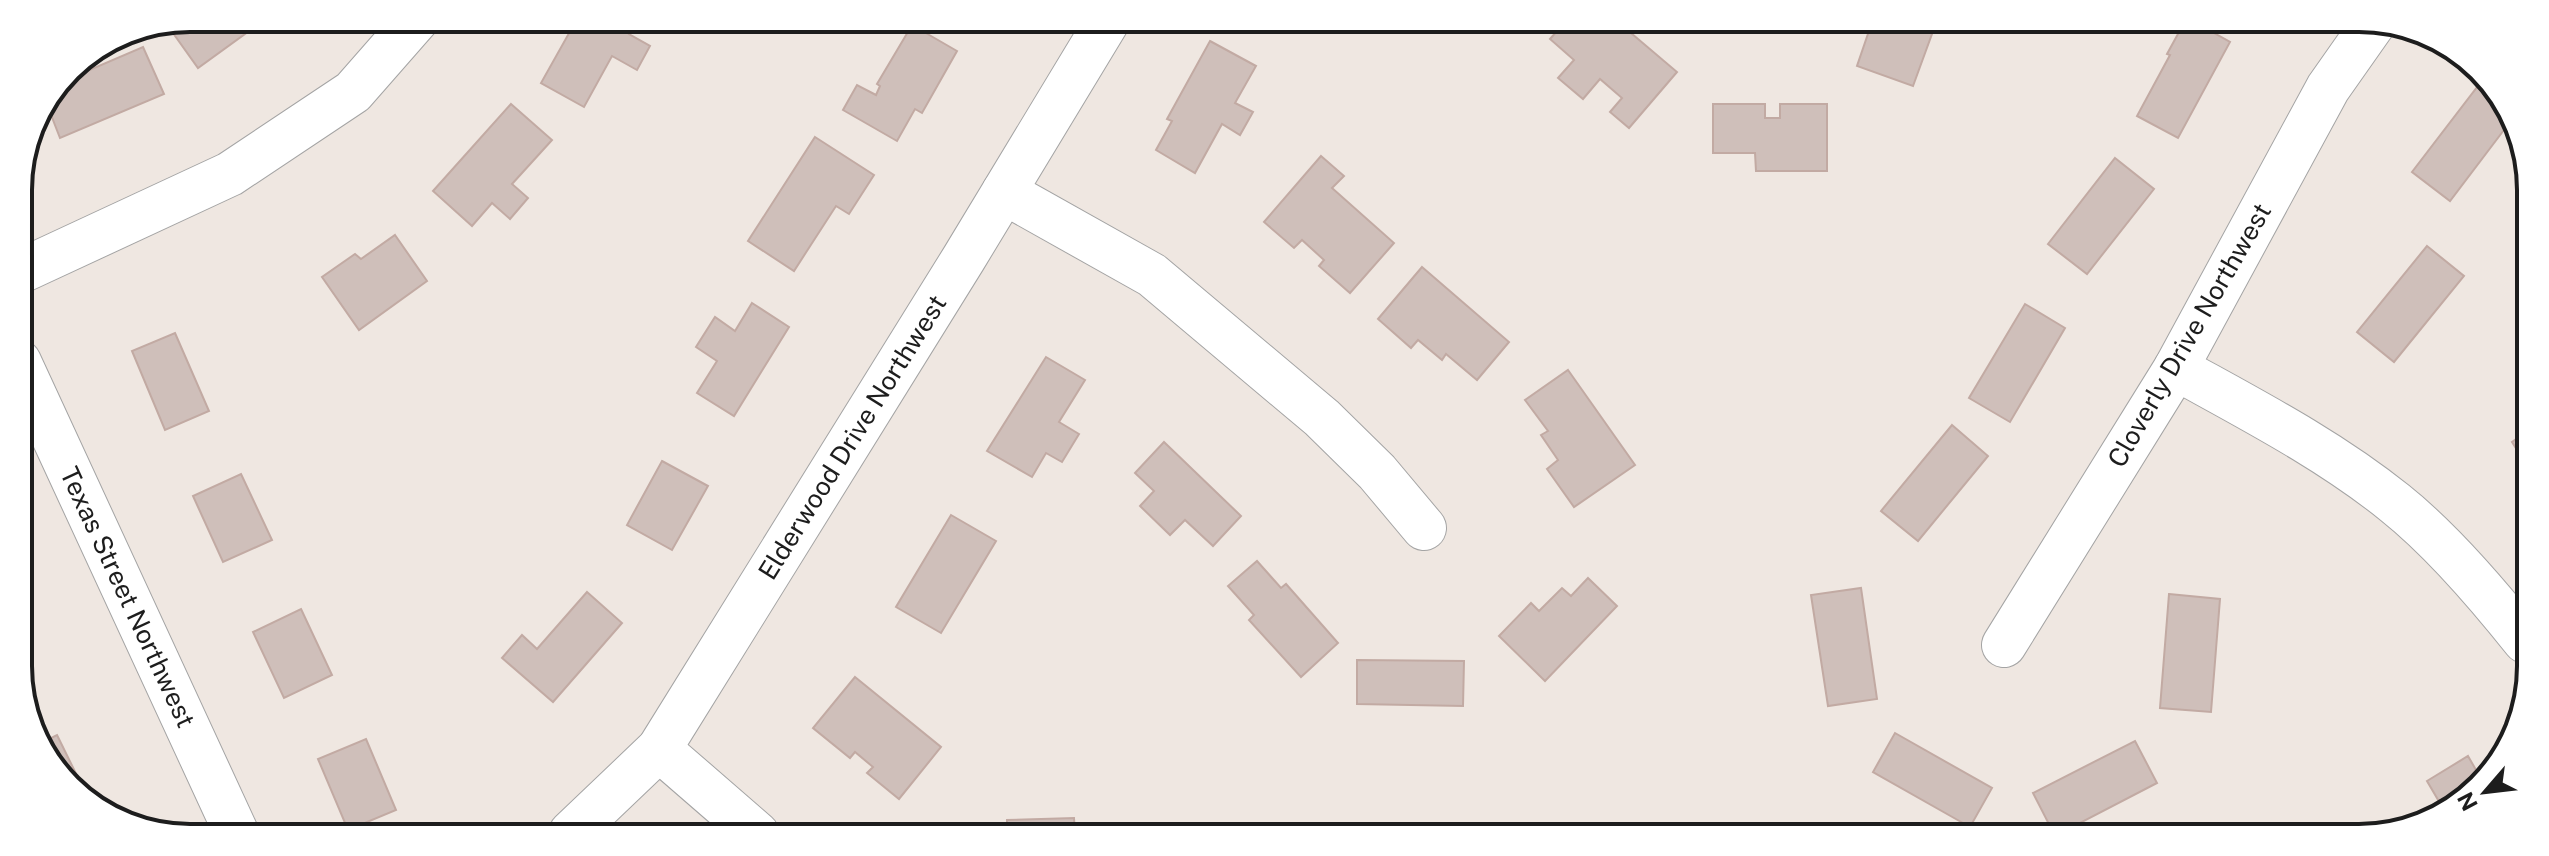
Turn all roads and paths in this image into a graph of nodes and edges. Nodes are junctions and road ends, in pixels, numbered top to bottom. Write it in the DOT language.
graph roads {
  1 [pos="406,32"];
  2 [pos="1101,32"];
  3 [pos="2367,32"];
  4 [pos="1004,192"];
  5 [pos="32,266"];
  6 [pos="2176,368"];
  7 [pos="32,390"];
  8 [pos="1424,528"];
  9 [pos="2517,632"];
  10 [pos="2004,645"];
  11 [pos="659,749"];
  12 [pos="232,824"];
  13 [pos="580,824"];
  14 [pos="745,824"];
  1 -- 5 [label="street"];
  2 -- 4 [label="street, Elderwood Drive Northwest"];
  3 -- 6 [label="street, Cloverly Drive Northwest"];
  4 -- 8 [label="street"];
  4 -- 11 [label="street, Elderwood Drive Northwest"];
  6 -- 9 [label="street"];
  6 -- 10 [label="street, Cloverly Drive Northwest"];
  7 -- 12 [label="street, Texas Street Northwest"];
  11 -- 13 [label="street, Elderwood Drive Northwest"];
  11 -- 14 [label="street"];
}
